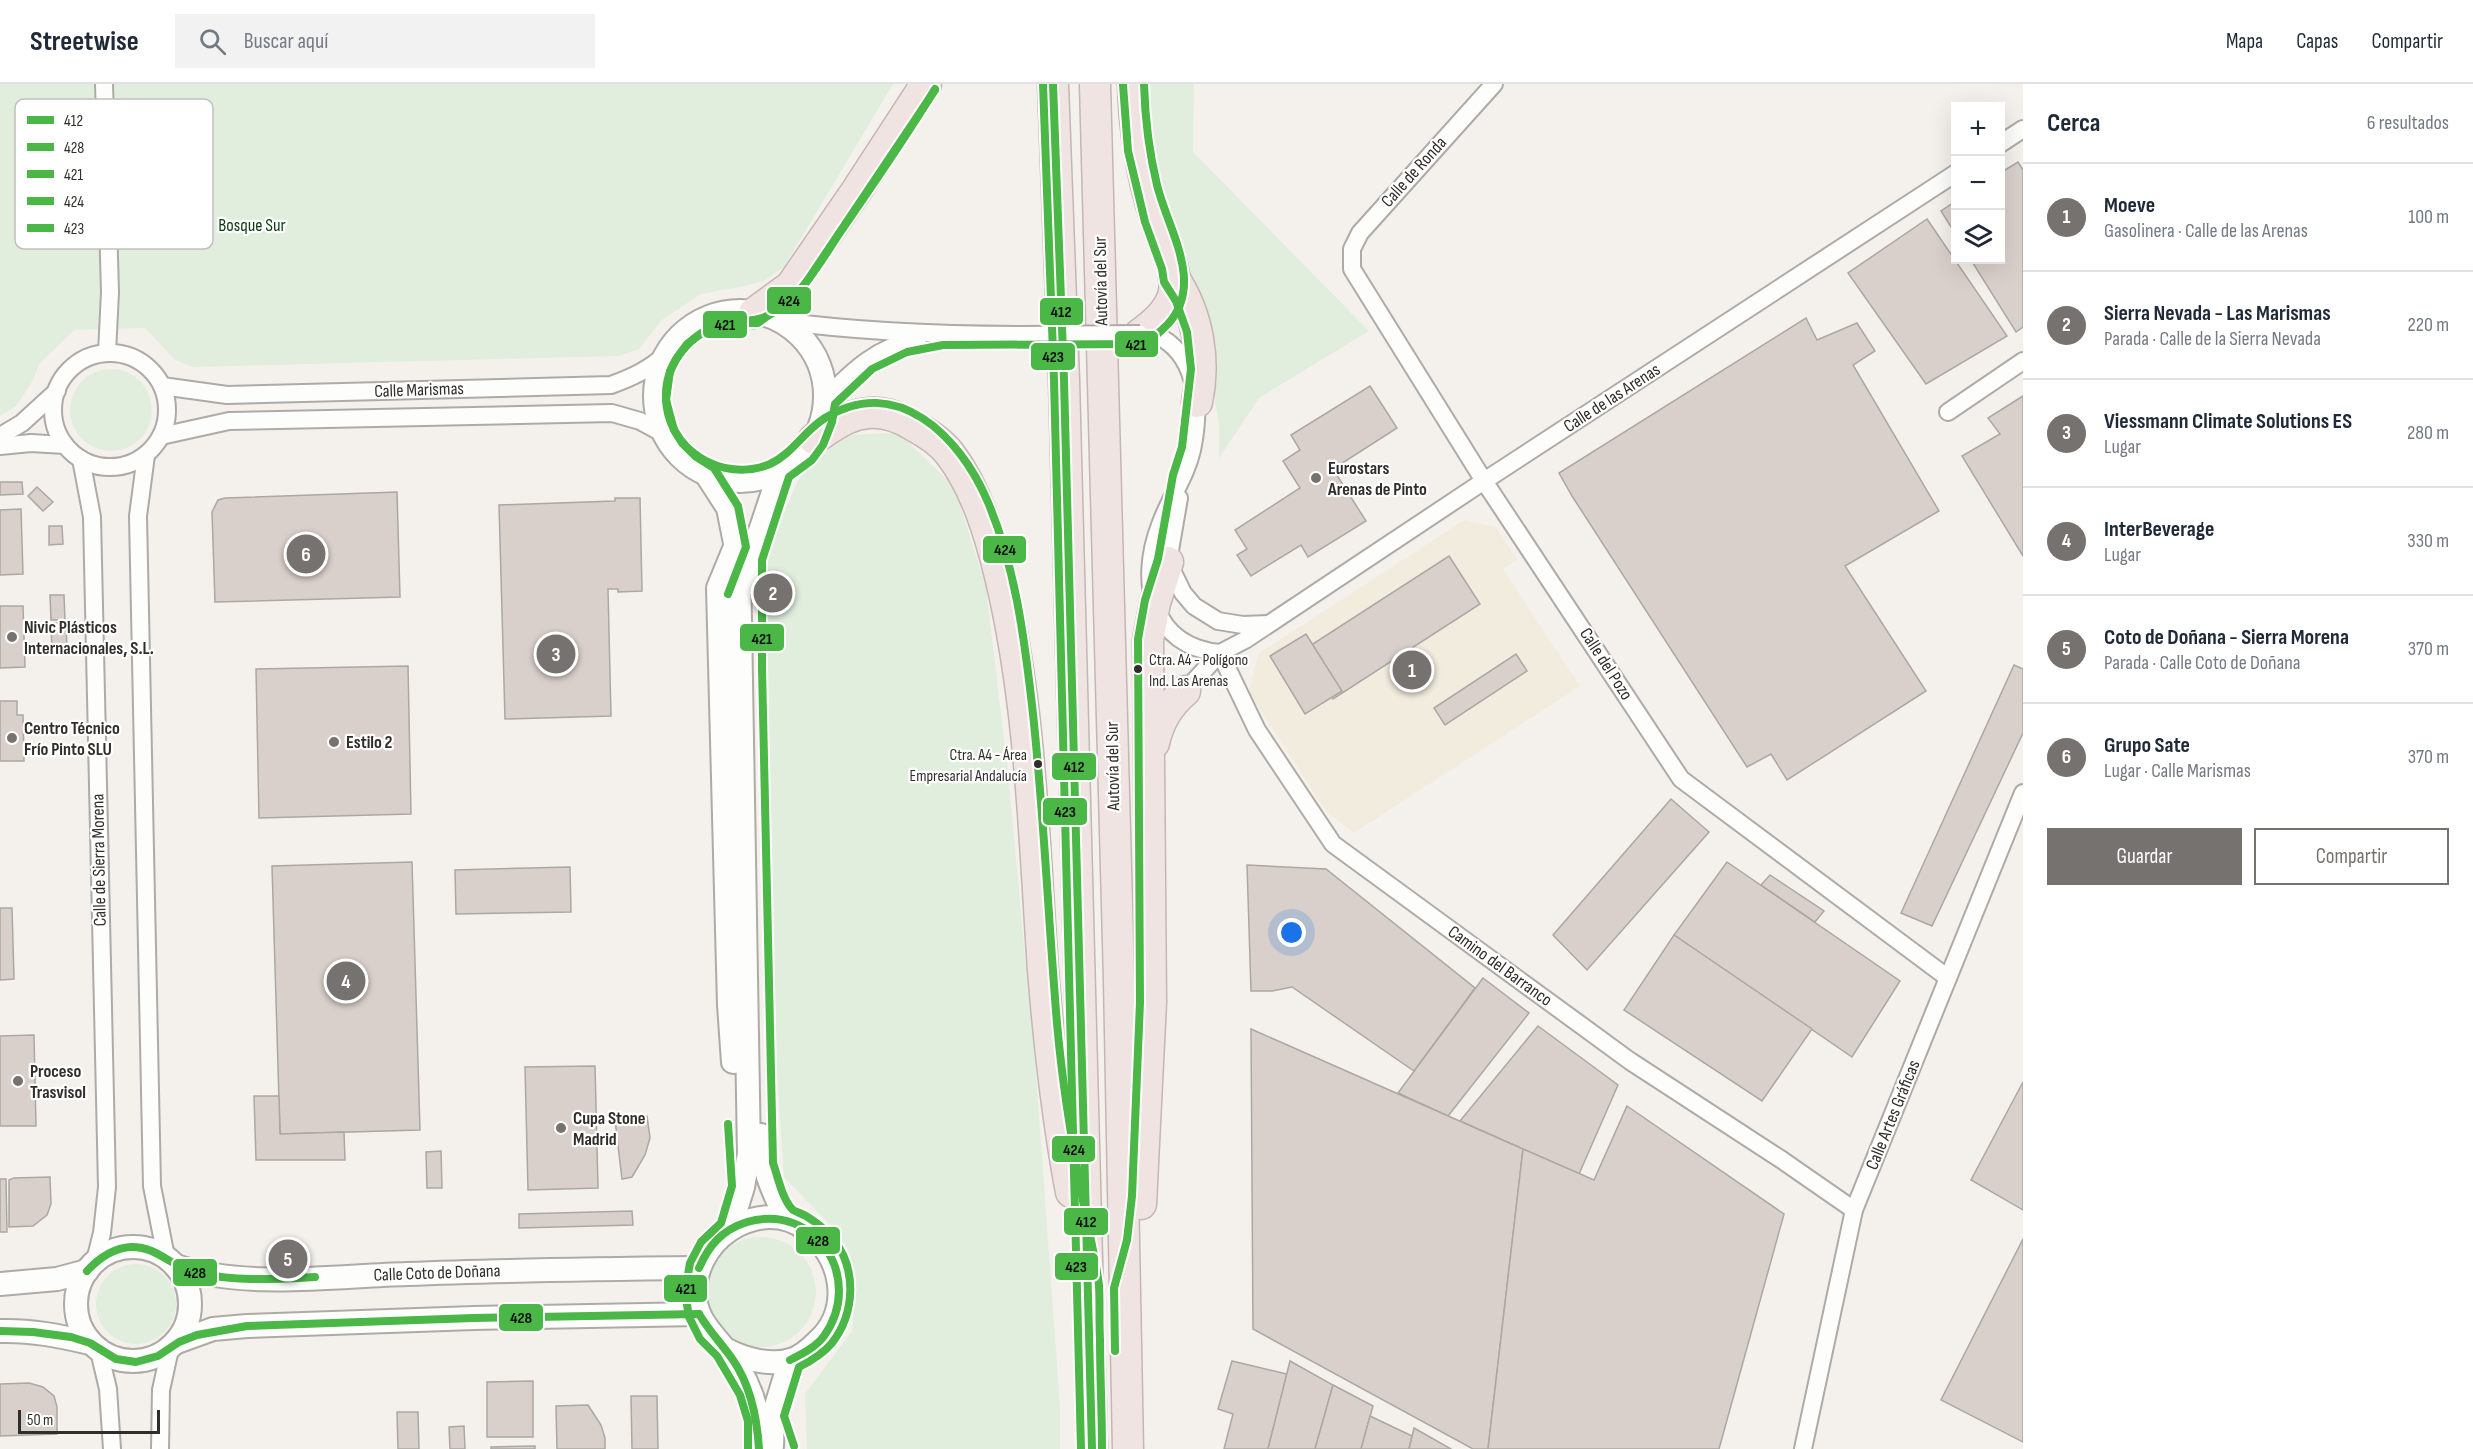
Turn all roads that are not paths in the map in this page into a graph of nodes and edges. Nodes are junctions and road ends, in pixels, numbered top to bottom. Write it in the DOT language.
graph roads {
  1 [pos="104,84"];
  2 [pos="926,84"];
  3 [pos="1053,84"];
  4 [pos="1095,84"];
  5 [pos="1109,84"];
  6 [pos="1133,84"];
  7 [pos="1494,84"];
  8 [pos="104,99"];
  9 [pos="2023,129"];
  10 [pos="2005,141"];
  11 [pos="1097,150"];
  12 [pos="1951,176"];
  13 [pos="109,249"];
  14 [pos="1352,269"];
  15 [pos="1174,278"];
  16 [pos="767,317"];
  17 [pos="1140,334"];
  18 [pos="942,335"];
  19 [pos="107,353"];
  20 [pos="667,353"];
  21 [pos="2023,361"];
  22 [pos="162,386"];
  23 [pos="57,391"];
  24 [pos="825,399"];
  25 [pos="1197,402"];
  26 [pos="1948,412"];
  27 [pos="664,434"];
  28 [pos="0,436"];
  29 [pos="161,436"];
  30 [pos="814,439"];
  31 [pos="65,445"];
  32 [pos="0,446"];
  33 [pos="146,455"];
  34 [pos="81,459"];
  35 [pos="780,471"];
  36 [pos="706,474"];
  37 [pos="1183,477"];
  38 [pos="1484,481"];
  39 [pos="1168,562"];
  40 [pos="1155,603"];
  41 [pos="1218,621"];
  42 [pos="1269,624"];
  43 [pos="1220,654"];
  44 [pos="1185,691"];
  45 [pos="1150,760"];
  46 [pos="2023,793"];
  47 [pos="1948,978"];
  48 [pos="1854,1210"];
  49 [pos="786,1218"];
  50 [pos="730,1229"];
  51 [pos="171,1262"];
  52 [pos="91,1266"];
  53 [pos="699,1268"];
  54 [pos="0,1284"];
  55 [pos="1088,1285"];
  56 [pos="1124,1289"];
  57 [pos="699,1314"];
  58 [pos="0,1331"];
  59 [pos="174,1345"];
  60 [pos="95,1347"];
  61 [pos="725,1349"];
  62 [pos="790,1360"];
  63 [pos="112,1449"];
  64 [pos="159,1449"];
  65 [pos="759,1449"];
  66 [pos="772,1449"];
  67 [pos="1092,1449"];
  68 [pos="1128,1449"];
  69 [pos="1803,1449"];
  1 -- 8 [label="street"];
  2 -- 16 [label="highway"];
  3 -- 55 [label="highway"];
  4 -- 11 [label="highway, Autovía del Sur"];
  5 -- 11 [label="highway"];
  6 -- 15 [label="highway"];
  7 -- 14 [label="street, Calle de Ronda"];
  9 -- 10 [label="street"];
  11 -- 56 [label="highway, Autovía del Sur"];
  12 -- 38 [label="street, Calle de las Arenas"];
  13 -- 19 [label="street"];
  14 -- 38 [label="street, Calle del Pozo"];
  15 -- 17 [label="highway"];
  15 -- 25 [label="highway"];
  16 -- 18 [label="street"];
  16 -- 20 [label="main road"];
  16 -- 24 [label="main road"];
  17 -- 18 [label="street, bridge"];
  17 -- 25 [label="street"];
  18 -- 24 [label="street"];
  19 -- 22 [label="street"];
  19 -- 23 [label="street"];
  20 -- 22 [label="street, Calle Marismas"];
  20 -- 27 [label="main road"];
  21 -- 26 [label="street"];
  22 -- 29 [label="street"];
  23 -- 28 [label="street"];
  23 -- 31 [label="street"];
  24 -- 30 [label="main road"];
  25 -- 37 [label="street"];
  27 -- 29 [label="street, Calle Marismas"];
  27 -- 36 [label="main road"];
  29 -- 33 [label="street"];
  30 -- 35 [label="main road"];
  30 -- 55 [label="highway"];
  31 -- 32 [label="street"];
  31 -- 34 [label="street"];
  33 -- 34 [label="street"];
  33 -- 51 [label="street"];
  34 -- 52 [label="street, Calle de Sierra Morena"];
  35 -- 36 [label="main road"];
  35 -- 49 [label="main road"];
  36 -- 50 [label="main road"];
  37 -- 39 [label="street"];
  37 -- 40 [label="street"];
  38 -- 42 [label="street, Calle de las Arenas"];
  38 -- 47 [label="street, Calle del Pozo"];
  39 -- 40 [label="highway"];
  39 -- 41 [label="street"];
  40 -- 43 [label="street"];
  40 -- 45 [label="highway"];
  41 -- 42 [label="street"];
  41 -- 43 [label="street"];
  42 -- 43 [label="street, Calle de las Arenas"];
  43 -- 44 [label="street, Calle de las Arenas"];
  43 -- 48 [label="street, Camino del Barranco"];
  44 -- 45 [label="highway"];
  45 -- 56 [label="highway"];
  46 -- 47 [label="street, Calle Artes Gráficas"];
  47 -- 48 [label="street, Calle Artes Gráficas"];
  48 -- 69 [label="street, Calle Artes Gráficas"];
  49 -- 50 [label="main road"];
  49 -- 62 [label="main road"];
  50 -- 53 [label="main road"];
  51 -- 52 [label="main road"];
  51 -- 53 [label="main road, Calle Coto de Doñana"];
  51 -- 59 [label="main road"];
  52 -- 54 [label="main road"];
  52 -- 60 [label="main road"];
  53 -- 57 [label="main road"];
  55 -- 67 [label="highway"];
  56 -- 68 [label="highway, Autovía del Sur"];
  57 -- 59 [label="main road"];
  57 -- 61 [label="main road"];
  58 -- 60 [label="main road"];
  59 -- 60 [label="main road"];
  59 -- 64 [label="street"];
  60 -- 63 [label="street"];
  61 -- 62 [label="main road"];
  61 -- 65 [label="main road"];
  62 -- 66 [label="main road"];
}
